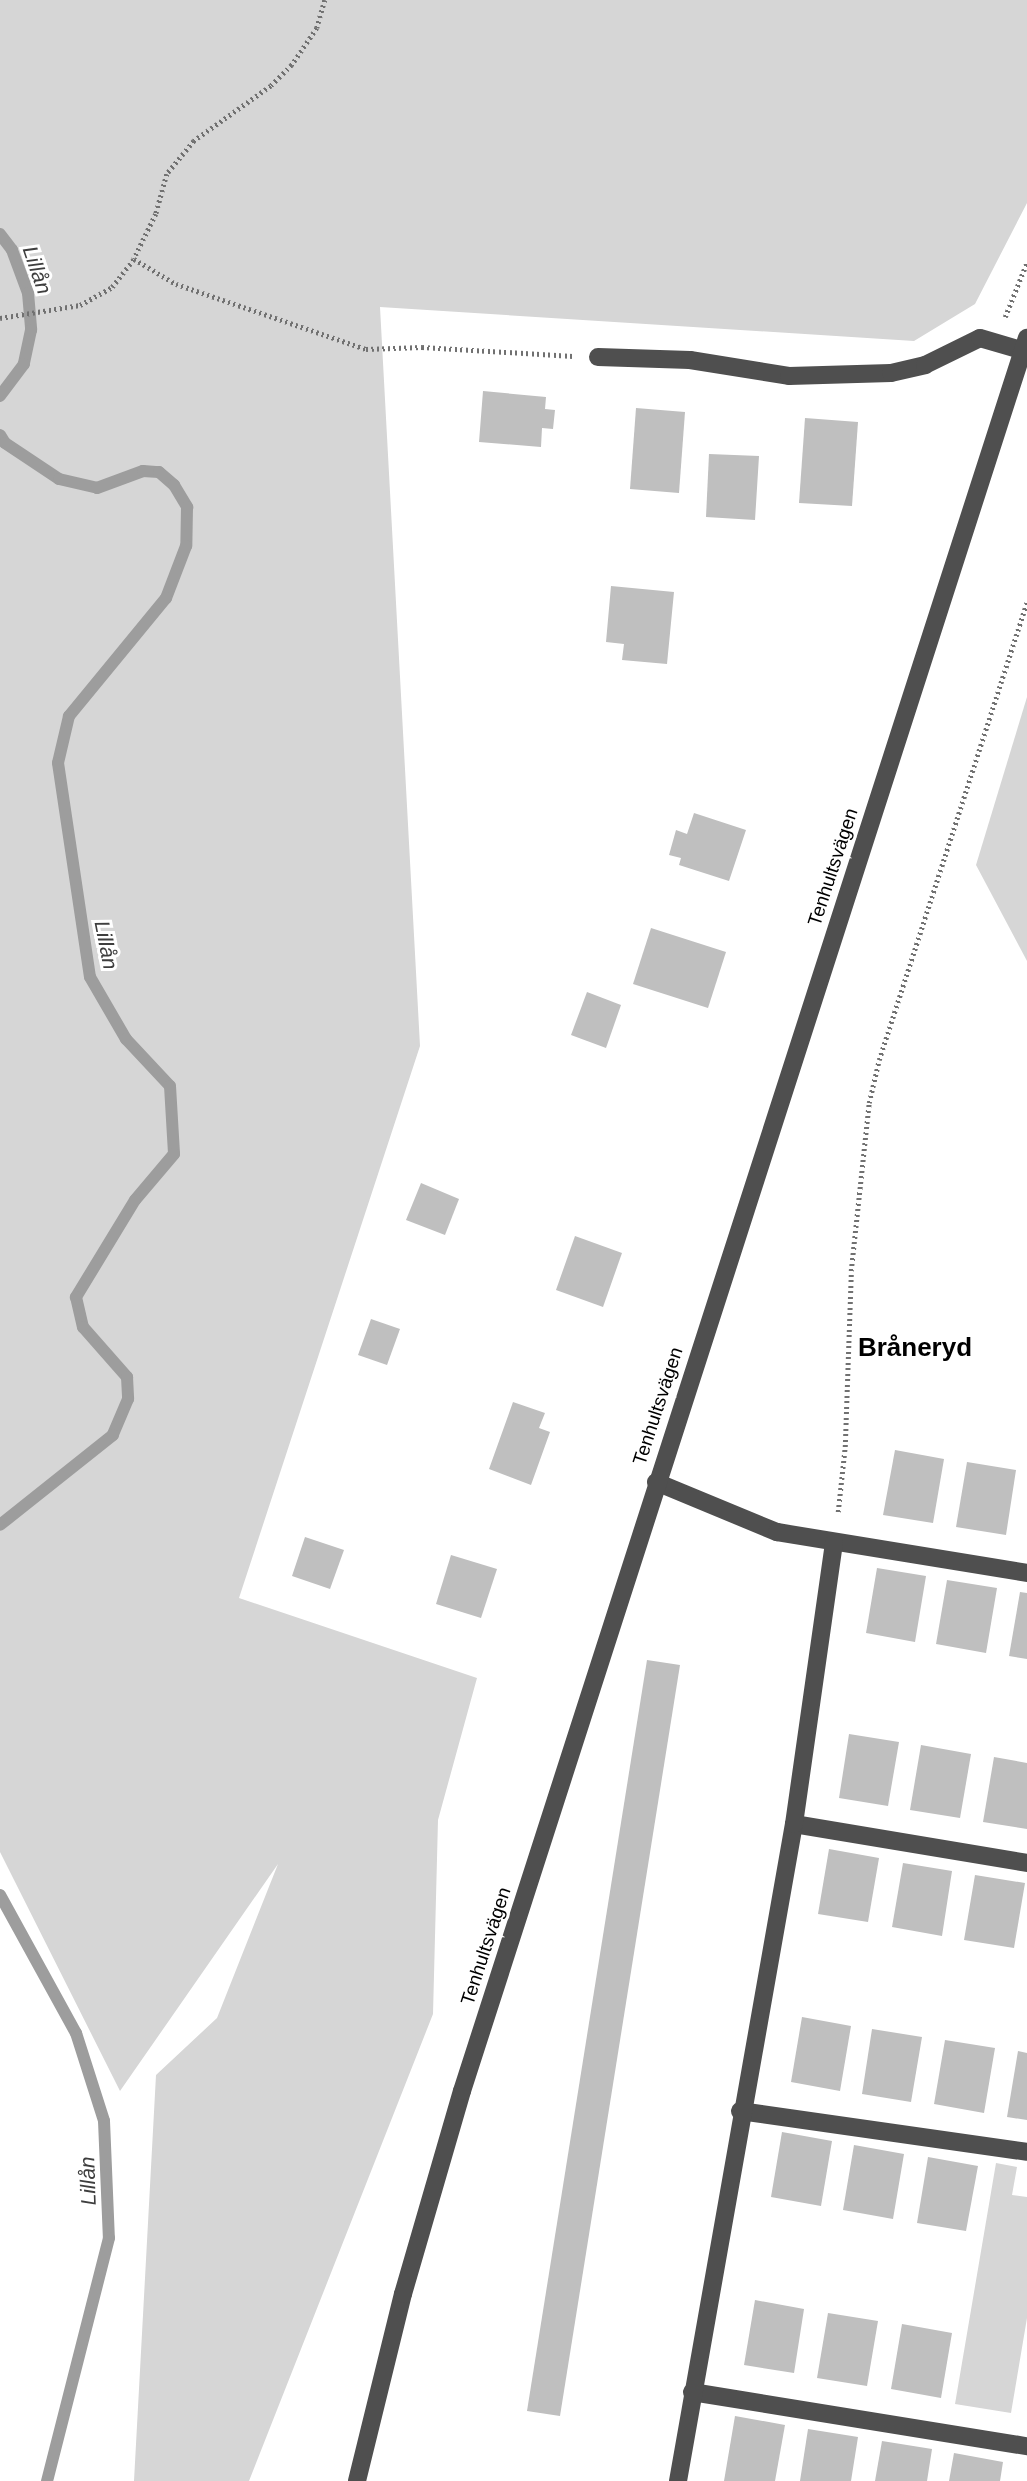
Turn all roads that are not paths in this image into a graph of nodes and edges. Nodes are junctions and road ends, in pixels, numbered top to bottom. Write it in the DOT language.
graph roads {
  1 [pos="1024,344"];
  2 [pos="598,357"];
  3 [pos="656,1482"];
  4 [pos="834,1543"];
  5 [pos="1027,1573"];
  6 [pos="794,1824"];
  7 [pos="1027,1863"];
  8 [pos="740,2111"];
  9 [pos="1027,2152"];
  10 [pos="692,2392"];
  11 [pos="1027,2446"];
  12 [pos="356,2481"];
  13 [pos="678,2481"];
  1 -- 2 [label="street, Tenhultsvägen"];
  1 -- 3 [label="street, Tenhultsvägen"];
  3 -- 4 [label="street"];
  3 -- 12 [label="street, Tenhultsvägen"];
  4 -- 5 [label="street"];
  4 -- 6 [label="street"];
  6 -- 7 [label="street"];
  6 -- 8 [label="street"];
  8 -- 9 [label="street"];
  8 -- 10 [label="street"];
  10 -- 11 [label="street"];
  10 -- 13 [label="street"];
}
